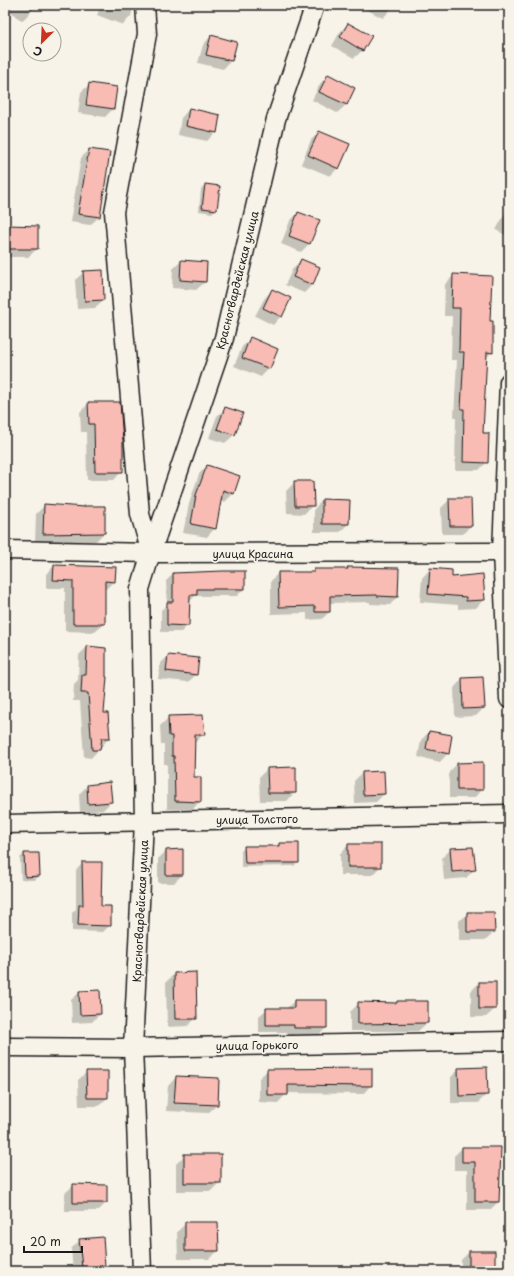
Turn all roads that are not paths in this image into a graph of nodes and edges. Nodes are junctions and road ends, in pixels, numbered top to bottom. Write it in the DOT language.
graph roads {
  1 [pos="145,5"];
  2 [pos="314,5"];
  3 [pos="509,382"];
  4 [pos="5,550"];
  5 [pos="502,552"];
  6 [pos="151,553"];
  7 [pos="509,699"];
  8 [pos="509,814"];
  9 [pos="144,821"];
  10 [pos="5,824"];
  11 [pos="509,1041"];
  12 [pos="5,1047"];
  13 [pos="133,1048"];
  14 [pos="142,1271"];
  1 -- 6 [label="street"];
  2 -- 6 [label="street, Красногвардейская улица"];
  3 -- 5 [label="street"];
  4 -- 6 [label="street, улица Красина"];
  5 -- 6 [label="street, улица Красина"];
  5 -- 7 [label="street"];
  6 -- 9 [label="street, Красногвардейская улица"];
  8 -- 9 [label="street, улица Толстого"];
  9 -- 10 [label="street, улица Толстого"];
  9 -- 13 [label="street, Красногвардейская улица"];
  11 -- 13 [label="street, улица Горького"];
  12 -- 13 [label="street, улица Горького"];
  13 -- 14 [label="street, Красногвардейская улица"];
}
